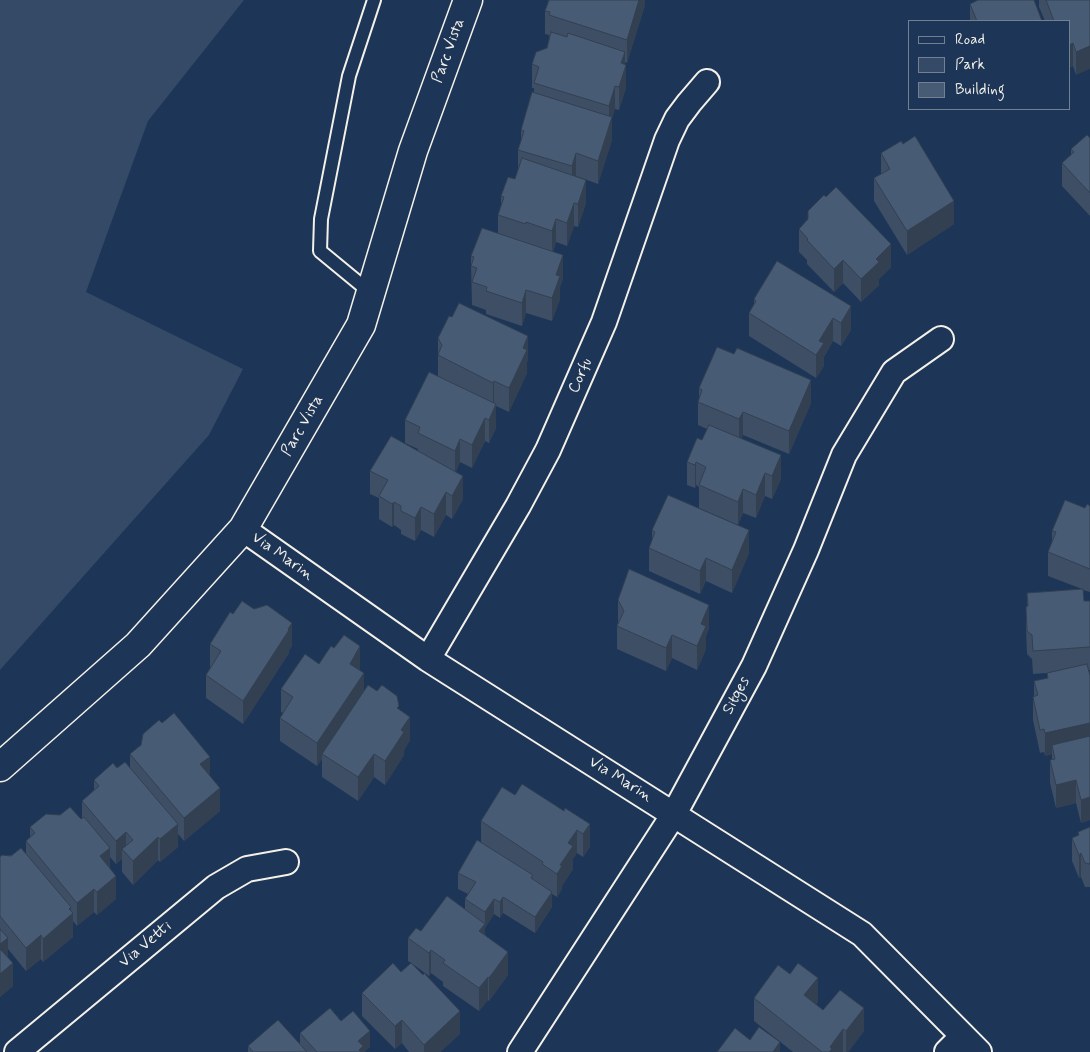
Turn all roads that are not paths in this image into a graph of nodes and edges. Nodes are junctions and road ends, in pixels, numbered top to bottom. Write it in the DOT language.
graph roads {
  1 [pos="374,0"];
  2 [pos="468,0"];
  3 [pos="707,82"];
  4 [pos="371,293"];
  5 [pos="941,339"];
  6 [pos="243,529"];
  7 [pos="428,659"];
  8 [pos="0,766"];
  9 [pos="674,814"];
  10 [pos="286,862"];
  11 [pos="963,1047"];
  12 [pos="17,1052"];
  13 [pos="520,1052"];
  1 -- 4 [label="lane"];
  2 -- 4 [label="street, Parc Vista"];
  3 -- 7 [label="street, Corfu"];
  4 -- 6 [label="street, Parc Vista"];
  5 -- 9 [label="street, Sitges"];
  6 -- 7 [label="street, Via Marin"];
  6 -- 8 [label="street, Parc Vista"];
  7 -- 9 [label="street, Via Marin"];
  9 -- 11 [label="street, Via Marin"];
  9 -- 13 [label="street, Sitges"];
  10 -- 12 [label="street, Via Vetti"];
}
